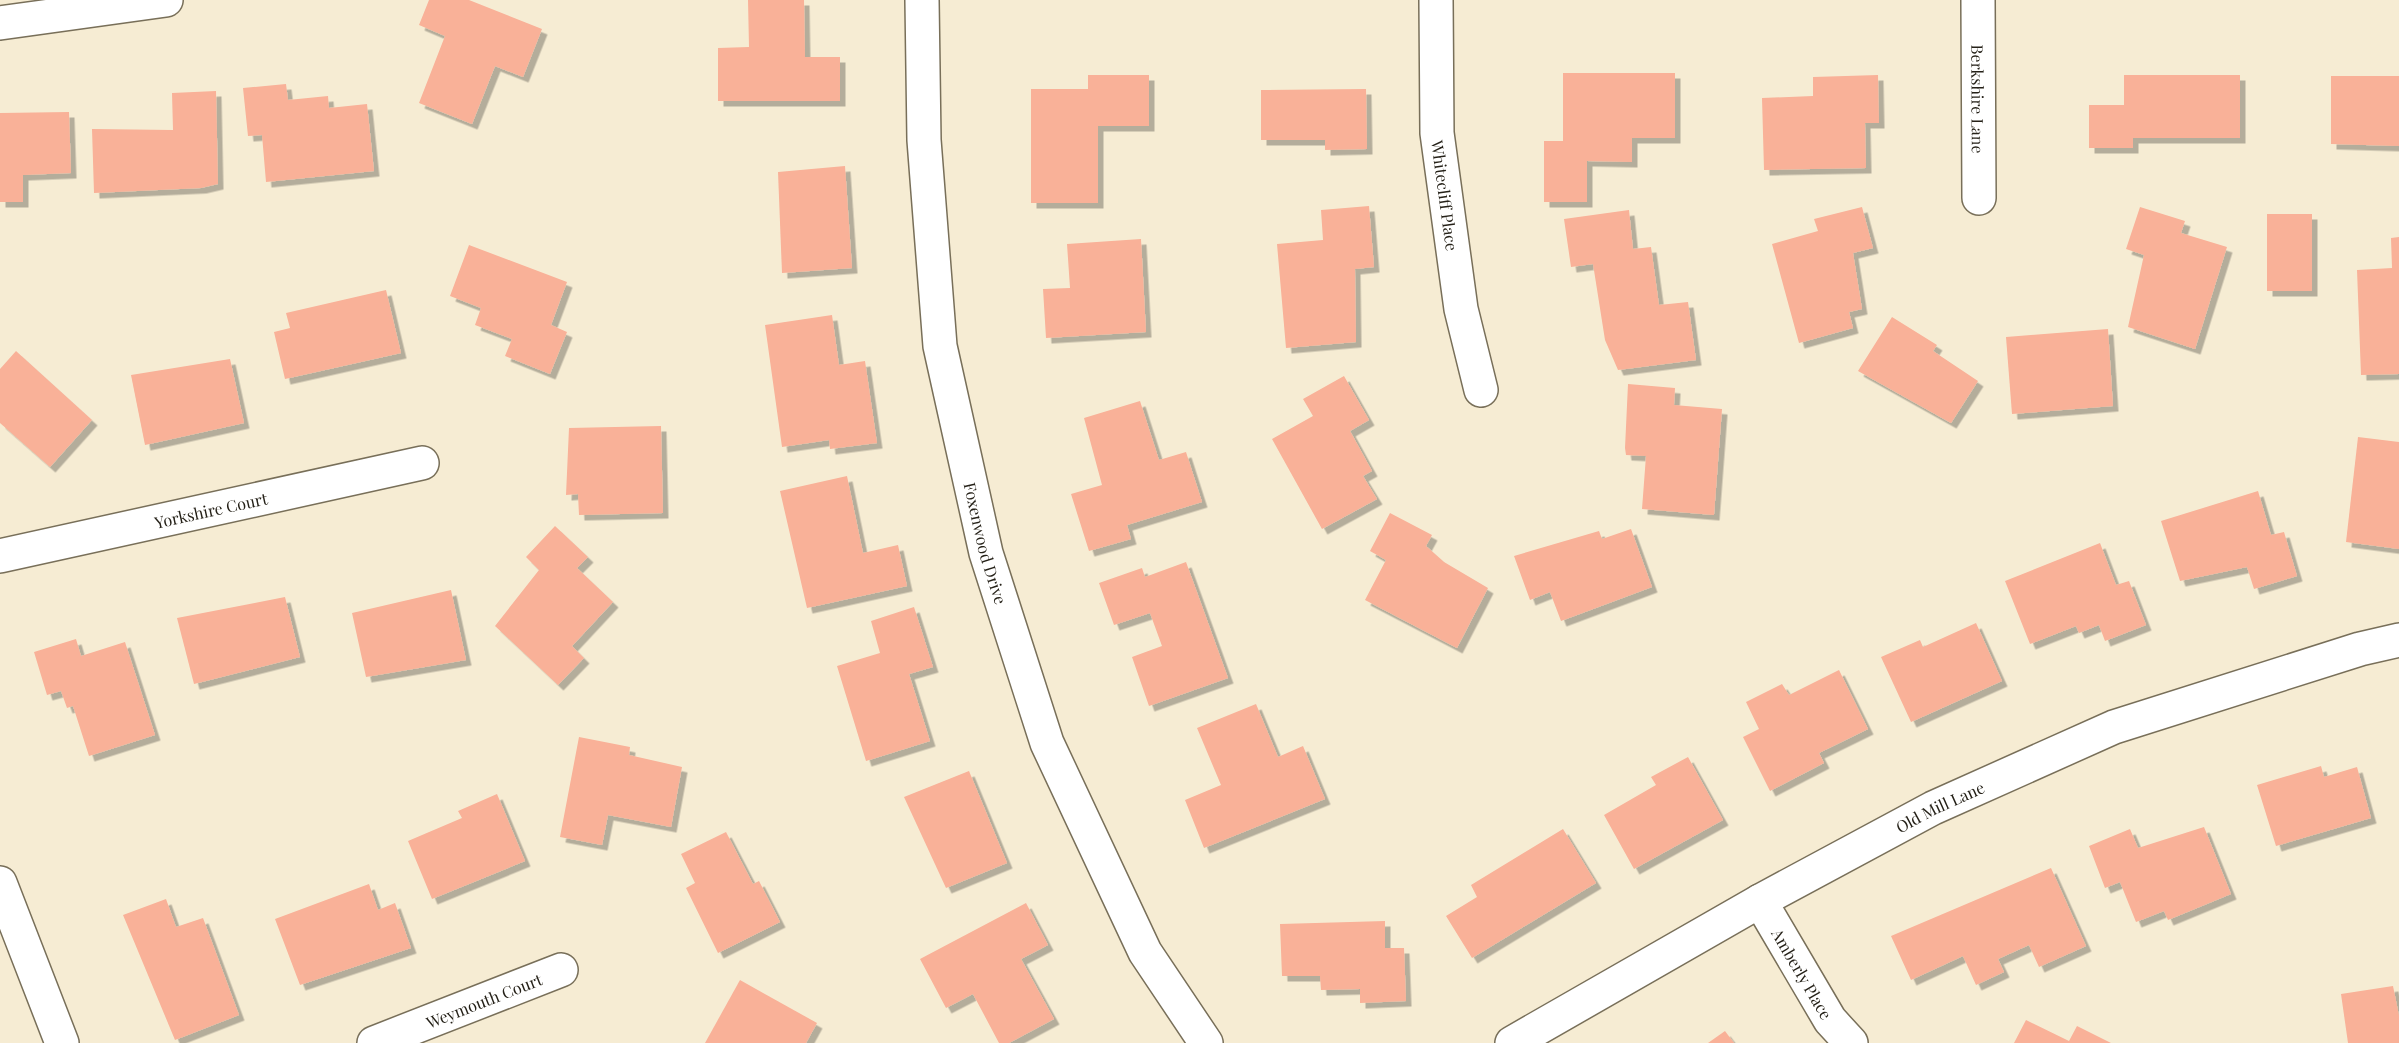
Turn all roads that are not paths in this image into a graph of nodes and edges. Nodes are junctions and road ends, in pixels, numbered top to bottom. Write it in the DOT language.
graph roads {
  1 [pos="166,0"];
  2 [pos="922,0"];
  3 [pos="1436,0"];
  4 [pos="1978,0"];
  5 [pos="0,23"];
  6 [pos="1979,198"];
  7 [pos="1481,390"];
  8 [pos="422,464"];
  9 [pos="0,556"];
  10 [pos="2399,640"];
  11 [pos="0,883"];
  12 [pos="1760,901"];
  13 [pos="561,970"];
  14 [pos="62,1043"];
  15 [pos="374,1043"];
  16 [pos="1206,1043"];
  17 [pos="1512,1043"];
  18 [pos="1851,1043"];
  1 -- 5 [label="street"];
  2 -- 16 [label="street, Foxenwood Drive"];
  3 -- 7 [label="street, Whitecliff Place"];
  4 -- 6 [label="street, Berkshire Lane"];
  8 -- 9 [label="street, Yorkshire Court"];
  10 -- 12 [label="street, Old Mill Lane"];
  11 -- 14 [label="street"];
  12 -- 17 [label="street, Old Mill Lane"];
  12 -- 18 [label="street, Amberly Place"];
  13 -- 15 [label="street, Weymouth Court"];
}
